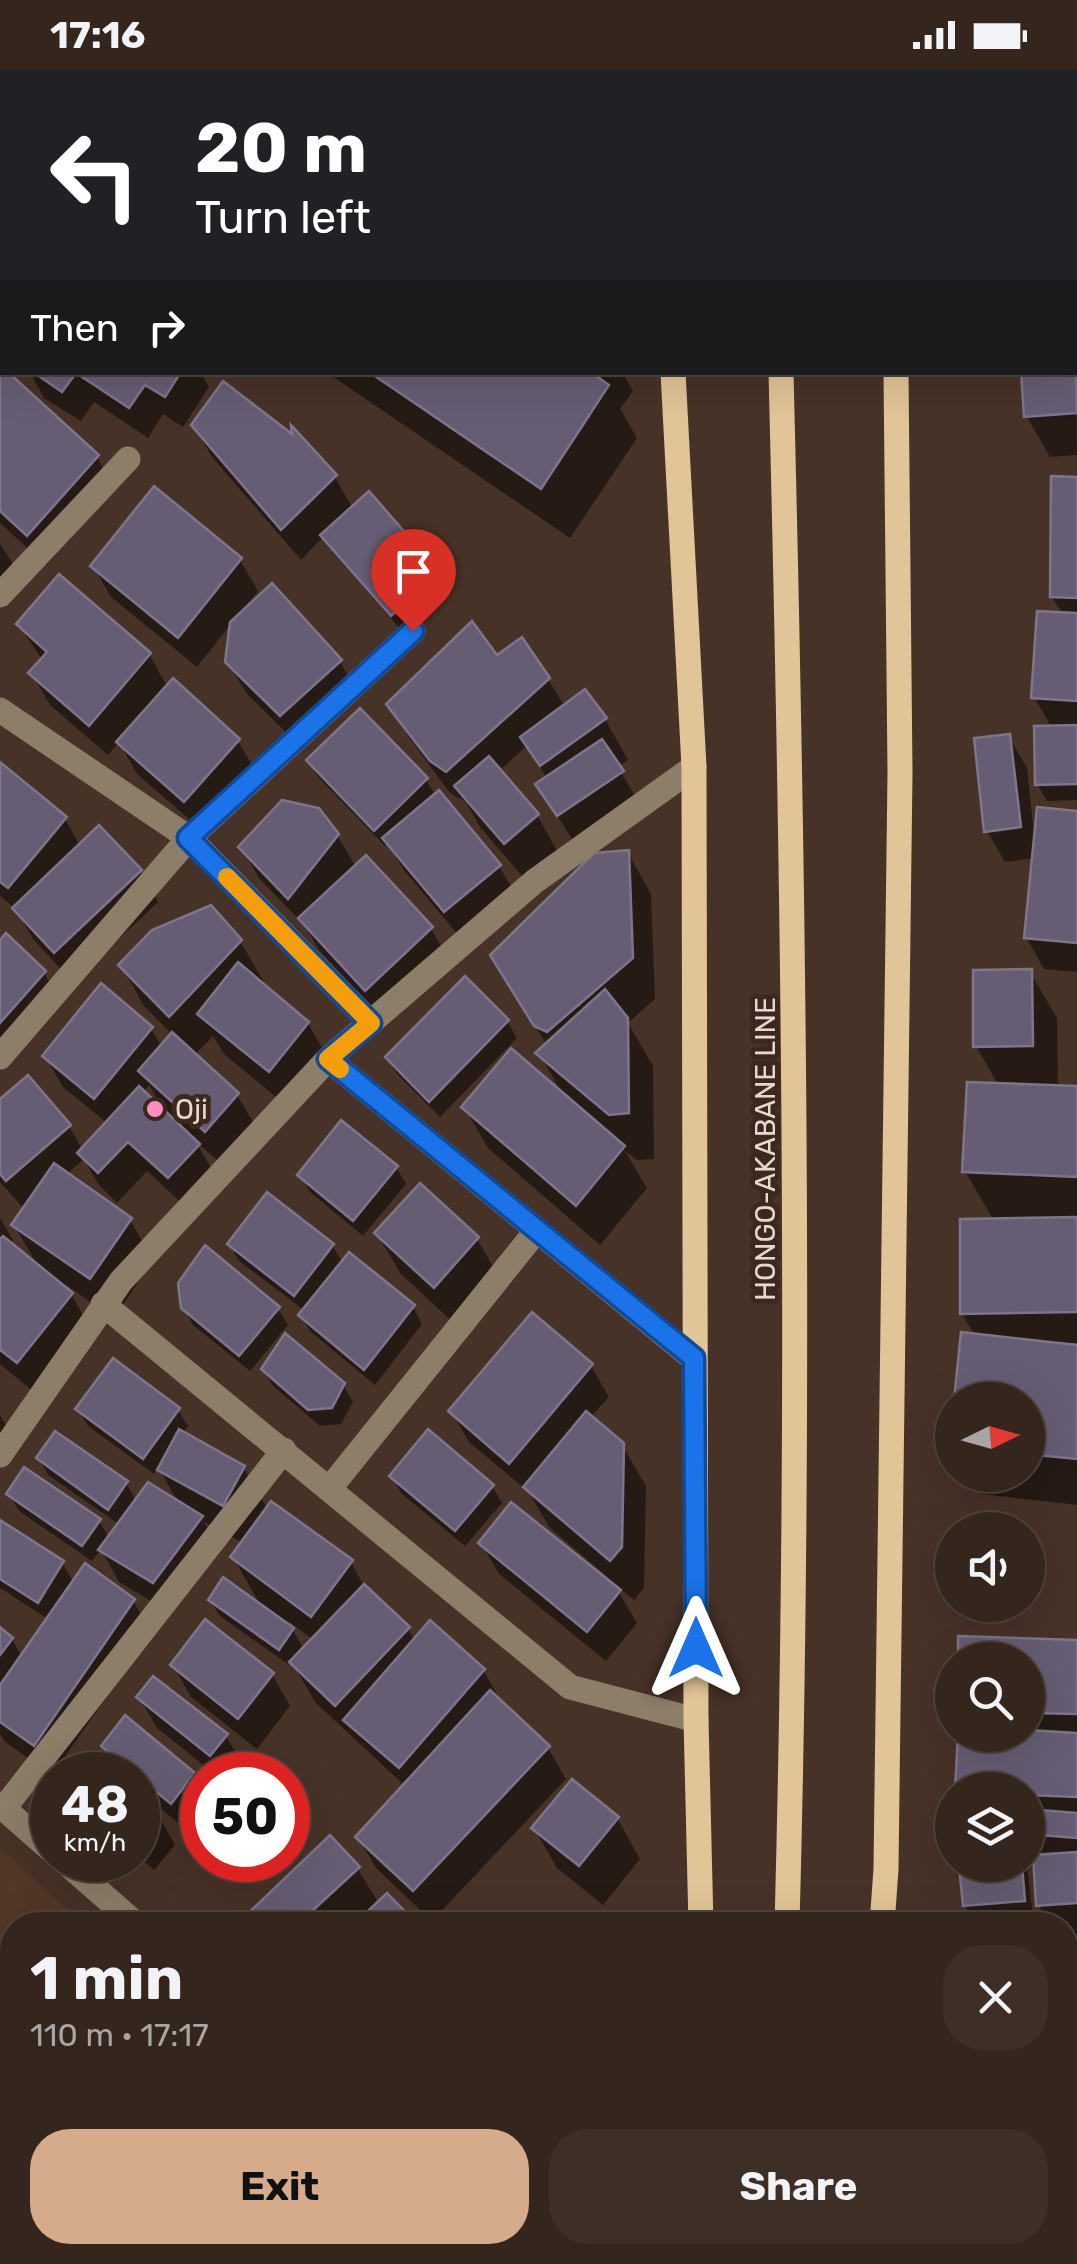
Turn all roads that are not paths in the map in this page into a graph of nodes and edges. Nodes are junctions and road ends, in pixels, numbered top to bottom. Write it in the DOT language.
graph roads {
  1 [pos="674,375"];
  2 [pos="780,375"];
  3 [pos="896,375"];
  4 [pos="128,459"];
  5 [pos="0,595"];
  6 [pos="413,631"];
  7 [pos="0,710"];
  8 [pos="694,767"];
  9 [pos="188,838"];
  10 [pos="371,1023"];
  11 [pos="0,1058"];
  12 [pos="328,1059"];
  13 [pos="537,1230"];
  14 [pos="103,1304"];
  15 [pos="694,1358"];
  16 [pos="284,1450"];
  17 [pos="0,1455"];
  18 [pos="330,1488"];
  19 [pos="696,1720"];
  20 [pos="2,1807"];
  21 [pos="30,1832"];
  22 [pos="88,1882"];
  23 [pos="122,1912"];
  24 [pos="701,1912"];
  25 [pos="787,1912"];
  26 [pos="883,1912"];
  1 -- 8 [label="main road"];
  2 -- 25 [label="main road, HONGO-AKABANE LINE"];
  3 -- 26 [label="main road"];
  4 -- 5 [label="street"];
  6 -- 9 [label="street"];
  7 -- 9 [label="street"];
  8 -- 10 [label="street"];
  8 -- 15 [label="main road"];
  9 -- 10 [label="street"];
  9 -- 11 [label="street"];
  10 -- 12 [label="street"];
  12 -- 13 [label="street"];
  12 -- 14 [label="street"];
  13 -- 15 [label="street"];
  13 -- 18 [label="street"];
  14 -- 16 [label="street"];
  14 -- 17 [label="street"];
  15 -- 19 [label="main road"];
  16 -- 18 [label="street"];
  16 -- 20 [label="street"];
  18 -- 19 [label="street"];
  19 -- 24 [label="main road"];
  20 -- 21 [label="street"];
  22 -- 23 [label="street"];
}
